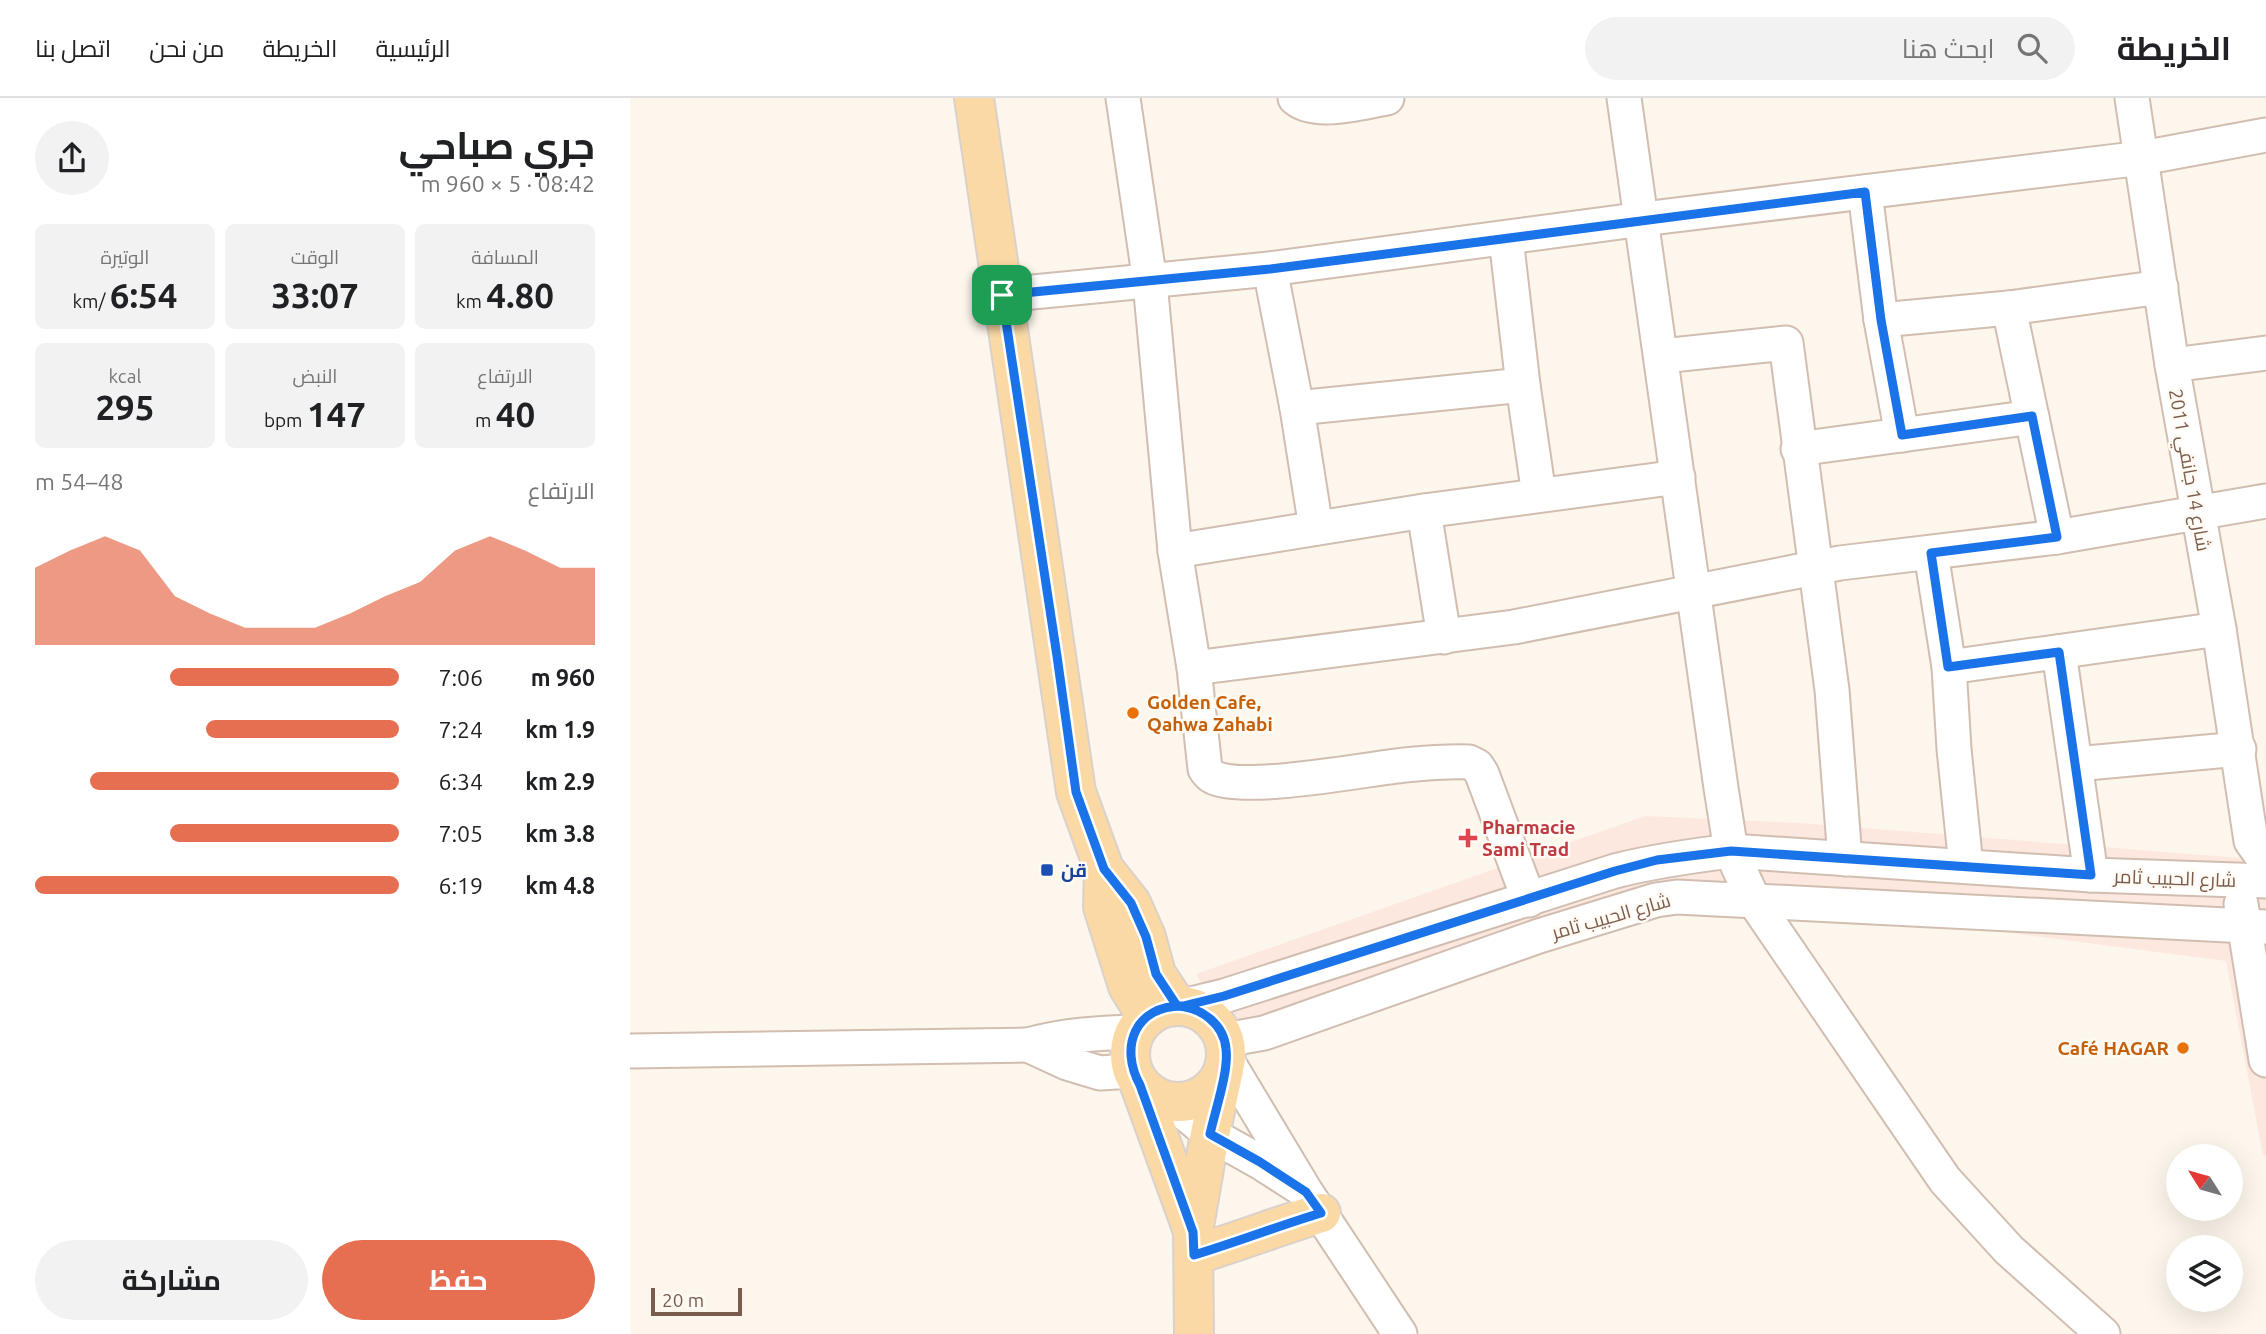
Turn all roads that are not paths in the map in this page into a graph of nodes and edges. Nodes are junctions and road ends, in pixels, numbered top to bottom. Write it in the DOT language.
graph roads {
  1 [pos="974,98"];
  2 [pos="1124,98"];
  3 [pos="1295,98"];
  4 [pos="1387,98"];
  5 [pos="1624,98"];
  6 [pos="2132,98"];
  7 [pos="2266,135"];
  8 [pos="2142,158"];
  9 [pos="1865,192"];
  10 [pos="1643,219"];
  11 [pos="1506,237"];
  12 [pos="1270,269"];
  13 [pos="1150,282"];
  14 [pos="2161,287"];
  15 [pos="1002,295"];
  16 [pos="2009,308"];
  17 [pos="1881,320"];
  18 [pos="2266,353"];
  19 [pos="1662,356"];
  20 [pos="2172,365"];
  21 [pos="1523,385"];
  22 [pos="1297,408"];
  23 [pos="2032,416"];
  24 [pos="1902,435"];
  25 [pos="1798,449"];
  26 [pos="1678,477"];
  27 [pos="1539,495"];
  28 [pos="2266,501"];
  29 [pos="1424,511"];
  30 [pos="2197,511"];
  31 [pos="1317,528"];
  32 [pos="2057,537"];
  33 [pos="1175,551"];
  34 [pos="1931,553"];
  35 [pos="1817,568"];
  36 [pos="1694,592"];
  37 [pos="2219,629"];
  38 [pos="1444,637"];
  39 [pos="2059,652"];
  40 [pos="1948,667"];
  41 [pos="1194,668"];
  42 [pos="2239,750"];
  43 [pos="2076,764"];
  44 [pos="1731,851"];
  45 [pos="1845,859"];
  46 [pos="1966,866"];
  47 [pos="2255,866"];
  48 [pos="2091,875"];
  49 [pos="1529,900"];
  50 [pos="1754,901"];
  51 [pos="2254,926"];
  52 [pos="1161,1015"];
  53 [pos="1028,1045"];
  54 [pos="630,1051"];
  55 [pos="1225,1056"];
  56 [pos="2266,1060"];
  57 [pos="1136,1078"];
  58 [pos="1173,1103"];
  59 [pos="1210,1134"];
  60 [pos="1314,1202"];
  61 [pos="1193,1243"];
  62 [pos="1194,1334"];
  63 [pos="1401,1334"];
  64 [pos="2103,1334"];
  1 -- 15 [label="main road"];
  2 -- 13 [label="street"];
  3 -- 4 [label="street"];
  5 -- 10 [label="street"];
  6 -- 8 [label="street, شارع 14 جانفي 2011"];
  7 -- 8 [label="street"];
  8 -- 9 [label="street"];
  8 -- 14 [label="street, شارع 14 جانفي 2011"];
  9 -- 10 [label="street"];
  9 -- 17 [label="street"];
  10 -- 11 [label="street"];
  10 -- 19 [label="street"];
  11 -- 12 [label="street"];
  11 -- 21 [label="street"];
  12 -- 13 [label="street"];
  12 -- 22 [label="street"];
  13 -- 15 [label="street"];
  13 -- 33 [label="street"];
  14 -- 16 [label="street"];
  14 -- 20 [label="street, شارع 14 جانفي 2011"];
  15 -- 52 [label="main road"];
  16 -- 17 [label="street"];
  16 -- 23 [label="street"];
  17 -- 24 [label="street"];
  18 -- 20 [label="street"];
  19 -- 25 [label="street"];
  19 -- 26 [label="street"];
  20 -- 30 [label="street, شارع 14 جانفي 2011"];
  21 -- 22 [label="street"];
  21 -- 27 [label="street"];
  22 -- 31 [label="street"];
  23 -- 24 [label="street"];
  23 -- 32 [label="street"];
  24 -- 25 [label="street"];
  25 -- 35 [label="street"];
  26 -- 27 [label="street"];
  26 -- 36 [label="street"];
  27 -- 29 [label="street"];
  28 -- 30 [label="street"];
  29 -- 31 [label="street"];
  29 -- 38 [label="street"];
  30 -- 32 [label="street"];
  30 -- 37 [label="street, شارع 14 جانفي 2011"];
  31 -- 33 [label="street"];
  32 -- 34 [label="street"];
  33 -- 41 [label="street"];
  34 -- 35 [label="street"];
  34 -- 40 [label="street"];
  35 -- 36 [label="street"];
  35 -- 45 [label="street"];
  36 -- 38 [label="street"];
  36 -- 44 [label="street"];
  37 -- 39 [label="street"];
  37 -- 42 [label="street, شارع 14 جانفي 2011"];
  38 -- 41 [label="street"];
  39 -- 40 [label="street"];
  39 -- 43 [label="street"];
  40 -- 46 [label="street"];
  41 -- 49 [label="street"];
  42 -- 43 [label="street"];
  42 -- 47 [label="street, شارع 14 جانفي 2011"];
  43 -- 48 [label="street"];
  44 -- 45 [label="street, شارع الحبيب ثامر"];
  44 -- 49 [label="street, شارع الحبيب ثامر"];
  44 -- 50 [label="street"];
  45 -- 46 [label="street, شارع الحبيب ثامر"];
  46 -- 48 [label="street, شارع الحبيب ثامر"];
  47 -- 48 [label="street, شارع الحبيب ثامر"];
  47 -- 51 [label="street, شارع 14 جانفي 2011"];
  49 -- 52 [label="street, شارع الحبيب ثامر"];
  50 -- 51 [label="street, شارع الحبيب ثامر"];
  50 -- 55 [label="street, شارع الحبيب ثامر"];
  50 -- 64 [label="street"];
  51 -- 56 [label="street, شارع 14 جانفي 2011"];
  52 -- 53 [label="street, شارع الحبيب ثامر"];
  52 -- 55 [label="main road"];
  52 -- 57 [label="main road"];
  53 -- 54 [label="street"];
  53 -- 57 [label="street"];
  55 -- 58 [label="main road"];
  55 -- 59 [label="main road"];
  55 -- 60 [label="street"];
  57 -- 58 [label="main road"];
  57 -- 61 [label="main road"];
  58 -- 59 [label="street"];
  59 -- 60 [label="street"];
  59 -- 61 [label="main road"];
  60 -- 61 [label="main road"];
  60 -- 63 [label="street"];
  61 -- 62 [label="main road"];
}
